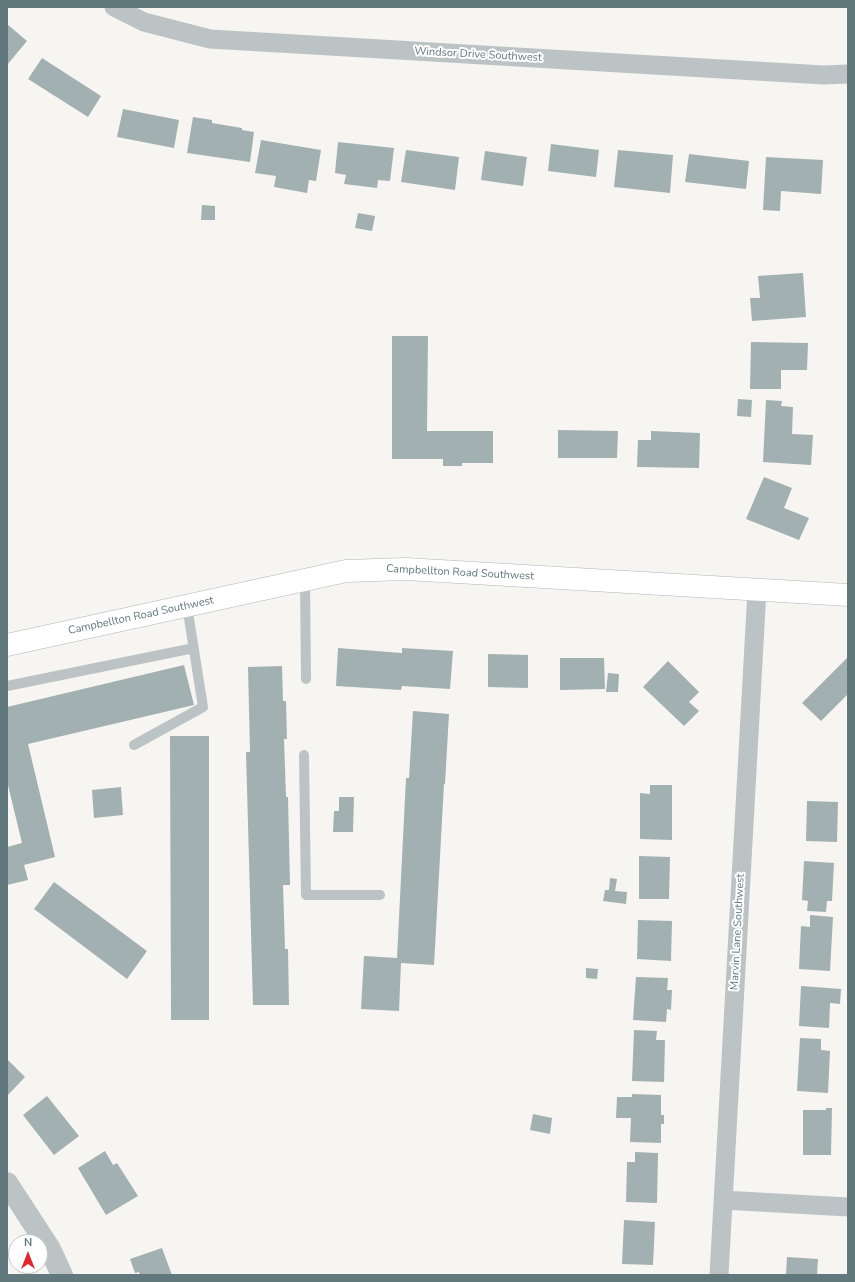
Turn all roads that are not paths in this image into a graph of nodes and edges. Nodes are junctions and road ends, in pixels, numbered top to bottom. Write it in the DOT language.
graph roads {
  1 [pos="114,7"];
  2 [pos="848,74"];
  3 [pos="305,580"];
  4 [pos="757,590"];
  5 [pos="848,595"];
  6 [pos="187,606"];
  7 [pos="7,645"];
  8 [pos="194,648"];
  9 [pos="306,679"];
  10 [pos="7,686"];
  11 [pos="134,745"];
  12 [pos="304,755"];
  13 [pos="380,895"];
  14 [pos="7,1183"];
  15 [pos="723,1200"];
  16 [pos="848,1207"];
  17 [pos="62,1275"];
  18 [pos="719,1275"];
  1 -- 2 [label="street, Windsor Drive Southwest"];
  3 -- 4 [label="main road, Campbellton Road Southwest"];
  3 -- 6 [label="main road, Campbellton Road Southwest"];
  3 -- 9 [label="lane"];
  4 -- 5 [label="main road, Campbellton Road Southwest"];
  4 -- 15 [label="street, Marvin Lane Southwest"];
  6 -- 7 [label="main road, Campbellton Road Southwest"];
  6 -- 8 [label="lane"];
  8 -- 10 [label="lane"];
  8 -- 11 [label="lane"];
  12 -- 13 [label="lane"];
  14 -- 17 [label="street"];
  15 -- 16 [label="street"];
  15 -- 18 [label="street, Marvin Lane Southwest"];
}
